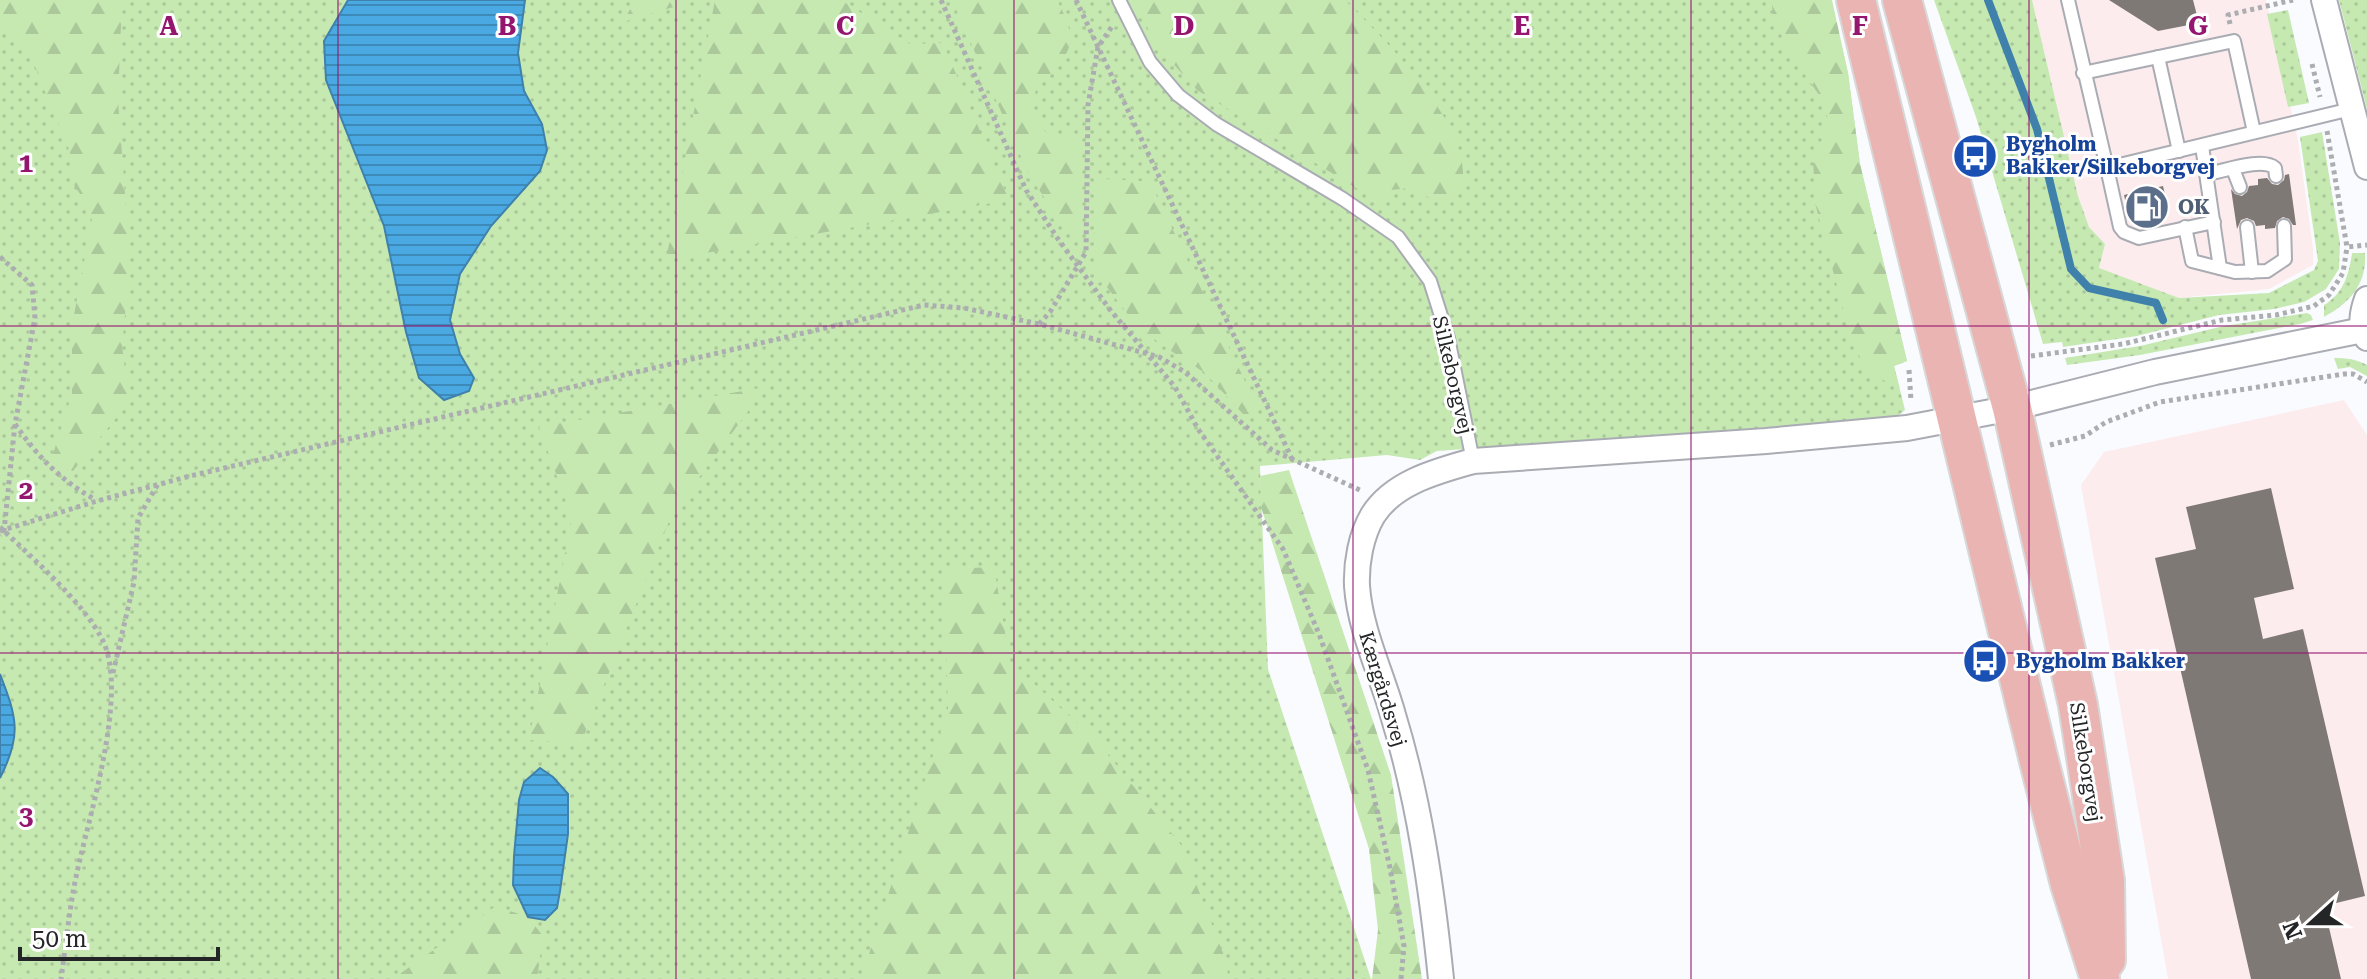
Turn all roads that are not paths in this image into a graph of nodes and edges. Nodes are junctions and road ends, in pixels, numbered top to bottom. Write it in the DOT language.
graph roads {
  1 [pos="1119,0"];
  2 [pos="1856,0"];
  3 [pos="1902,0"];
  4 [pos="2068,0"];
  5 [pos="2324,0"];
  6 [pos="2158,57"];
  7 [pos="2083,73"];
  8 [pos="2351,109"];
  9 [pos="2254,132"];
  10 [pos="2202,146"];
  11 [pos="2179,151"];
  12 [pos="2367,167"];
  13 [pos="2107,168"];
  14 [pos="2233,169"];
  15 [pos="2207,174"];
  16 [pos="2276,176"];
  17 [pos="2240,187"];
  18 [pos="2214,222"];
  19 [pos="2284,226"];
  20 [pos="2185,227"];
  21 [pos="2247,227"];
  22 [pos="2220,268"];
  23 [pos="2252,272"];
  24 [pos="2367,299"];
  25 [pos="2365,334"];
  26 [pos="2012,408"];
  27 [pos="1957,418"];
  28 [pos="1473,461"];
  29 [pos="1441,979"];
  30 [pos="2100,979"];
  31 [pos="2106,979"];
  1 -- 28 [label="lane, Silkeborgvej"];
  2 -- 27 [label="main road, Silkeborgvej"];
  3 -- 26 [label="main road, Silkeborgvej"];
  4 -- 7 [label="lane"];
  5 -- 8 [label="street"];
  6 -- 7 [label="lane"];
  6 -- 9 [label="lane"];
  6 -- 11 [label="lane"];
  7 -- 13 [label="lane"];
  8 -- 9 [label="lane"];
  8 -- 12 [label="street"];
  9 -- 10 [label="lane"];
  10 -- 11 [label="lane"];
  10 -- 15 [label="lane"];
  11 -- 13 [label="lane"];
  13 -- 20 [label="lane"];
  14 -- 15 [label="lane"];
  14 -- 16 [label="lane"];
  14 -- 17 [label="lane"];
  15 -- 18 [label="lane"];
  18 -- 20 [label="lane"];
  18 -- 22 [label="lane"];
  19 -- 23 [label="lane"];
  20 -- 22 [label="lane"];
  21 -- 23 [label="lane"];
  22 -- 23 [label="lane"];
  24 -- 25 [label="street"];
  25 -- 26 [label="street"];
  26 -- 27 [label="street, Silkeborgvej"];
  26 -- 31 [label="main road, Silkeborgvej"];
  27 -- 28 [label="street, Silkeborgvej"];
  27 -- 30 [label="main road, Silkeborgvej"];
  28 -- 29 [label="street, Kærgårdsvej"];
}
